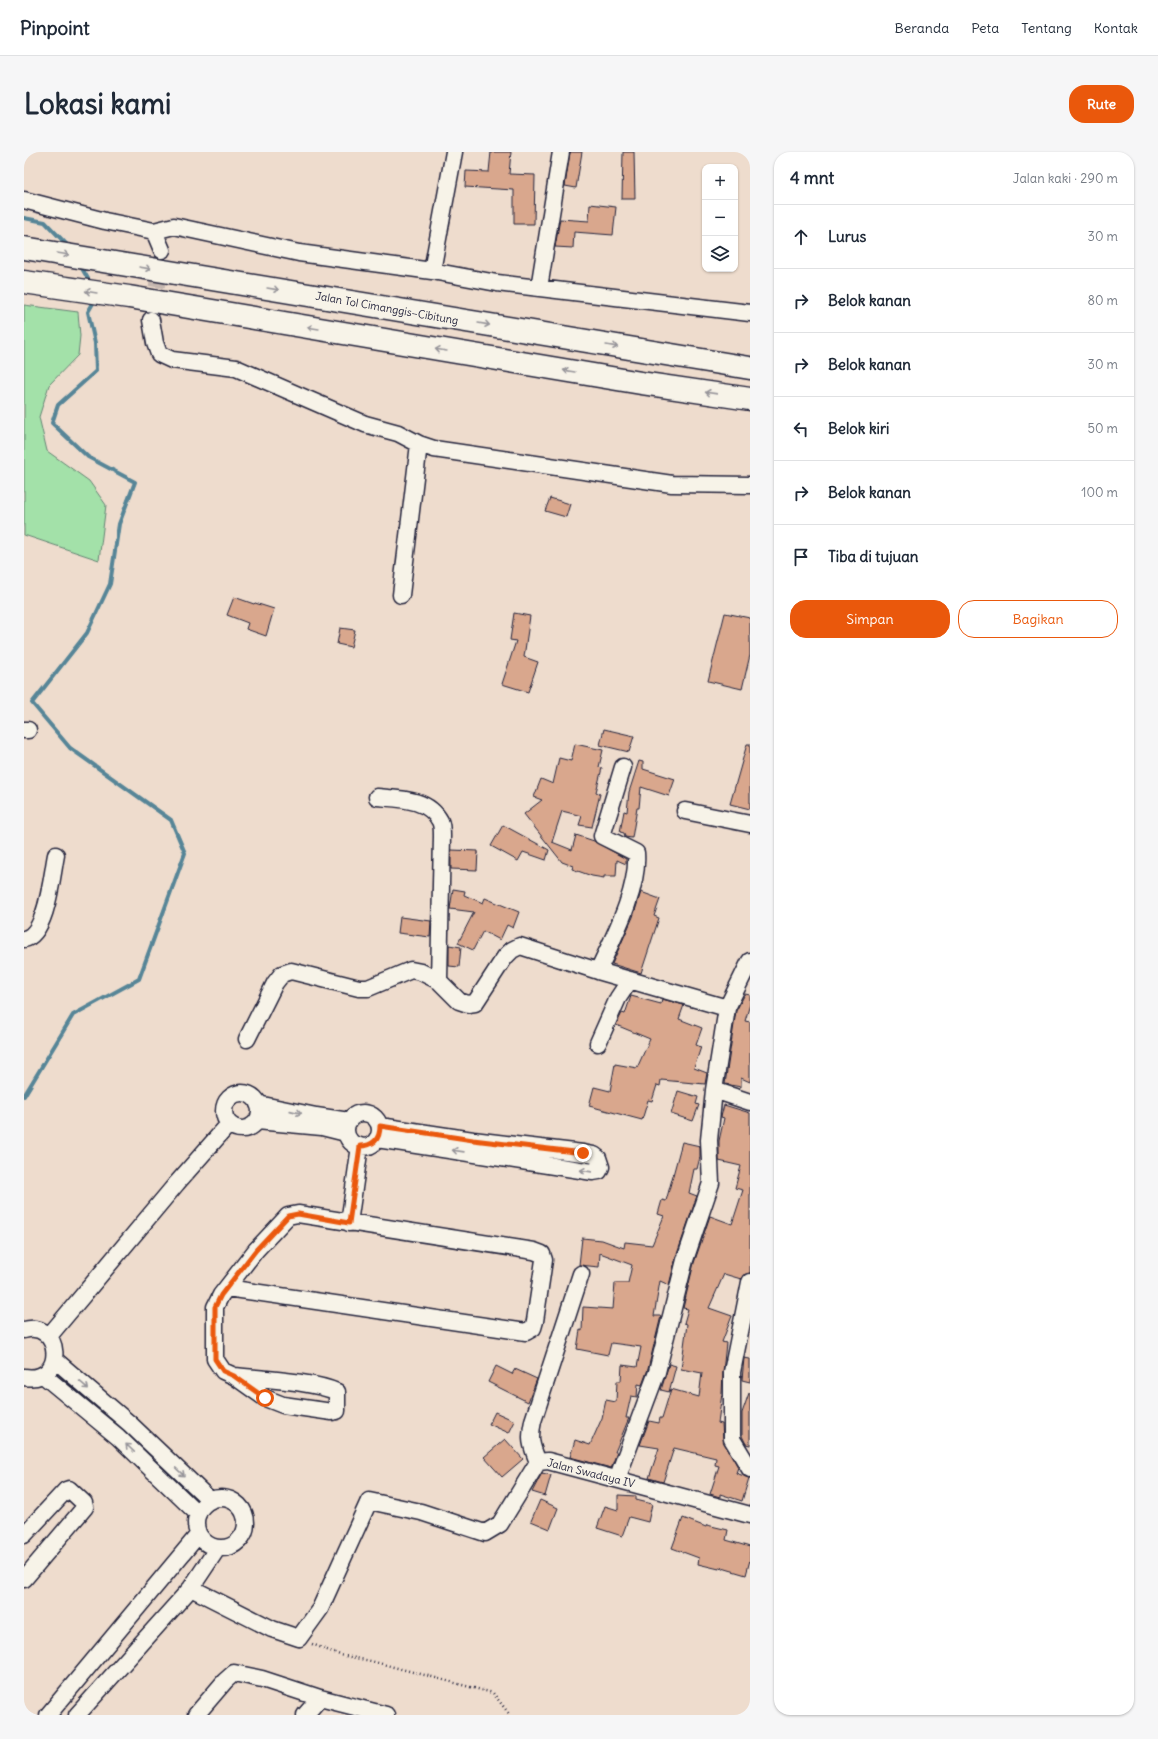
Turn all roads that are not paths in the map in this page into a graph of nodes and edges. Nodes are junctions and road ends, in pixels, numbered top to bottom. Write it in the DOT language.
graph roads {
  1 [pos="454,152"];
  2 [pos="561,152"];
  3 [pos="24,200"];
  4 [pos="154,231"];
  5 [pos="24,248"];
  6 [pos="162,250"];
  7 [pos="432,271"];
  8 [pos="28,282"];
  9 [pos="539,288"];
  10 [pos="750,313"];
  11 [pos="151,320"];
  12 [pos="750,368"];
  13 [pos="750,399"];
  14 [pos="419,444"];
  15 [pos="750,485"];
  16 [pos="401,595"];
  17 [pos="624,767"];
  18 [pos="377,797"];
  19 [pos="685,811"];
  20 [pos="750,824"];
  21 [pos="56,854"];
  22 [pos="24,939"];
  23 [pos="750,962"];
  24 [pos="598,971"];
  25 [pos="630,980"];
  26 [pos="439,981"];
  27 [pos="727,1008"];
  28 [pos="247,1039"];
  29 [pos="598,1043"];
  30 [pos="714,1090"];
  31 [pos="750,1102"];
  32 [pos="258,1104"];
  33 [pos="257,1121"];
  34 [pos="229,1124"];
  35 [pos="348,1127"];
  36 [pos="379,1133"];
  37 [pos="360,1146"];
  38 [pos="349,1223"];
  39 [pos="581,1274"];
  40 [pos="750,1282"];
  41 [pos="227,1288"];
  42 [pos="24,1330"];
  43 [pos="49,1336"];
  44 [pos="54,1359"];
  45 [pos="42,1375"];
  46 [pos="234,1376"];
  47 [pos="24,1377"];
  48 [pos="538,1462"];
  49 [pos="750,1469"];
  50 [pos="617,1479"];
  51 [pos="210,1500"];
  52 [pos="198,1514"];
  53 [pos="750,1515"];
  54 [pos="24,1535"];
  55 [pos="198,1535"];
  56 [pos="217,1549"];
  57 [pos="24,1579"];
  58 [pos="191,1588"];
  59 [pos="320,1698"];
  60 [pos="48,1715"];
  61 [pos="77,1715"];
  62 [pos="196,1715"];
  63 [pos="305,1715"];
  64 [pos="386,1715"];
  1 -- 7 [label="street"];
  2 -- 9 [label="street"];
  3 -- 4 [label="street"];
  4 -- 6 [label="street"];
  4 -- 7 [label="street"];
  5 -- 12 [label="highway, Jalan Tol Cimanggis–Cibitung, one-way"];
  7 -- 9 [label="street"];
  13 -- 8 [label="highway, one-way"];
  9 -- 10 [label="street"];
  11 -- 14 [label="street"];
  14 -- 15 [label="street"];
  14 -- 16 [label="street"];
  17 -- 24 [label="street"];
  18 -- 26 [label="street"];
  19 -- 20 [label="street"];
  21 -- 22 [label="street"];
  23 -- 27 [label="street"];
  24 -- 25 [label="street"];
  24 -- 26 [label="street"];
  25 -- 27 [label="street"];
  25 -- 29 [label="street"];
  26 -- 28 [label="street"];
  27 -- 30 [label="street"];
  30 -- 31 [label="street"];
  30 -- 50 [label="street"];
  32 -- 33 [label="street"];
  32 -- 34 [label="street"];
  32 -- 35 [label="street, one-way"];
  33 -- 34 [label="street"];
  33 -- 35 [label="street"];
  34 -- 43 [label="street"];
  35 -- 36 [label="street"];
  35 -- 37 [label="street"];
  36 -- 36 [label="street, one-way"];
  36 -- 37 [label="street"];
  37 -- 38 [label="street"];
  38 -- 41 [label="street"];
  38 -- 41 [label="street"];
  39 -- 48 [label="street"];
  40 -- 49 [label="street"];
  41 -- 46 [label="street"];
  42 -- 43 [label="street"];
  43 -- 44 [label="street"];
  44 -- 45 [label="street"];
  44 -- 51 [label="street, one-way"];
  45 -- 47 [label="street"];
  52 -- 45 [label="street, one-way"];
  46 -- 46 [label="street"];
  48 -- 50 [label="street, Jalan Swadaya IV"];
  48 -- 58 [label="street, Jalan Swadaya IV"];
  50 -- 53 [label="street, Jalan Swadaya IV"];
  51 -- 52 [label="street"];
  51 -- 56 [label="street"];
  52 -- 55 [label="street"];
  54 -- 57 [label="street"];
  55 -- 56 [label="street"];
  55 -- 60 [label="street"];
  56 -- 58 [label="street"];
  58 -- 61 [label="street"];
  59 -- 62 [label="street"];
  59 -- 63 [label="street"];
  59 -- 64 [label="street"];
}
